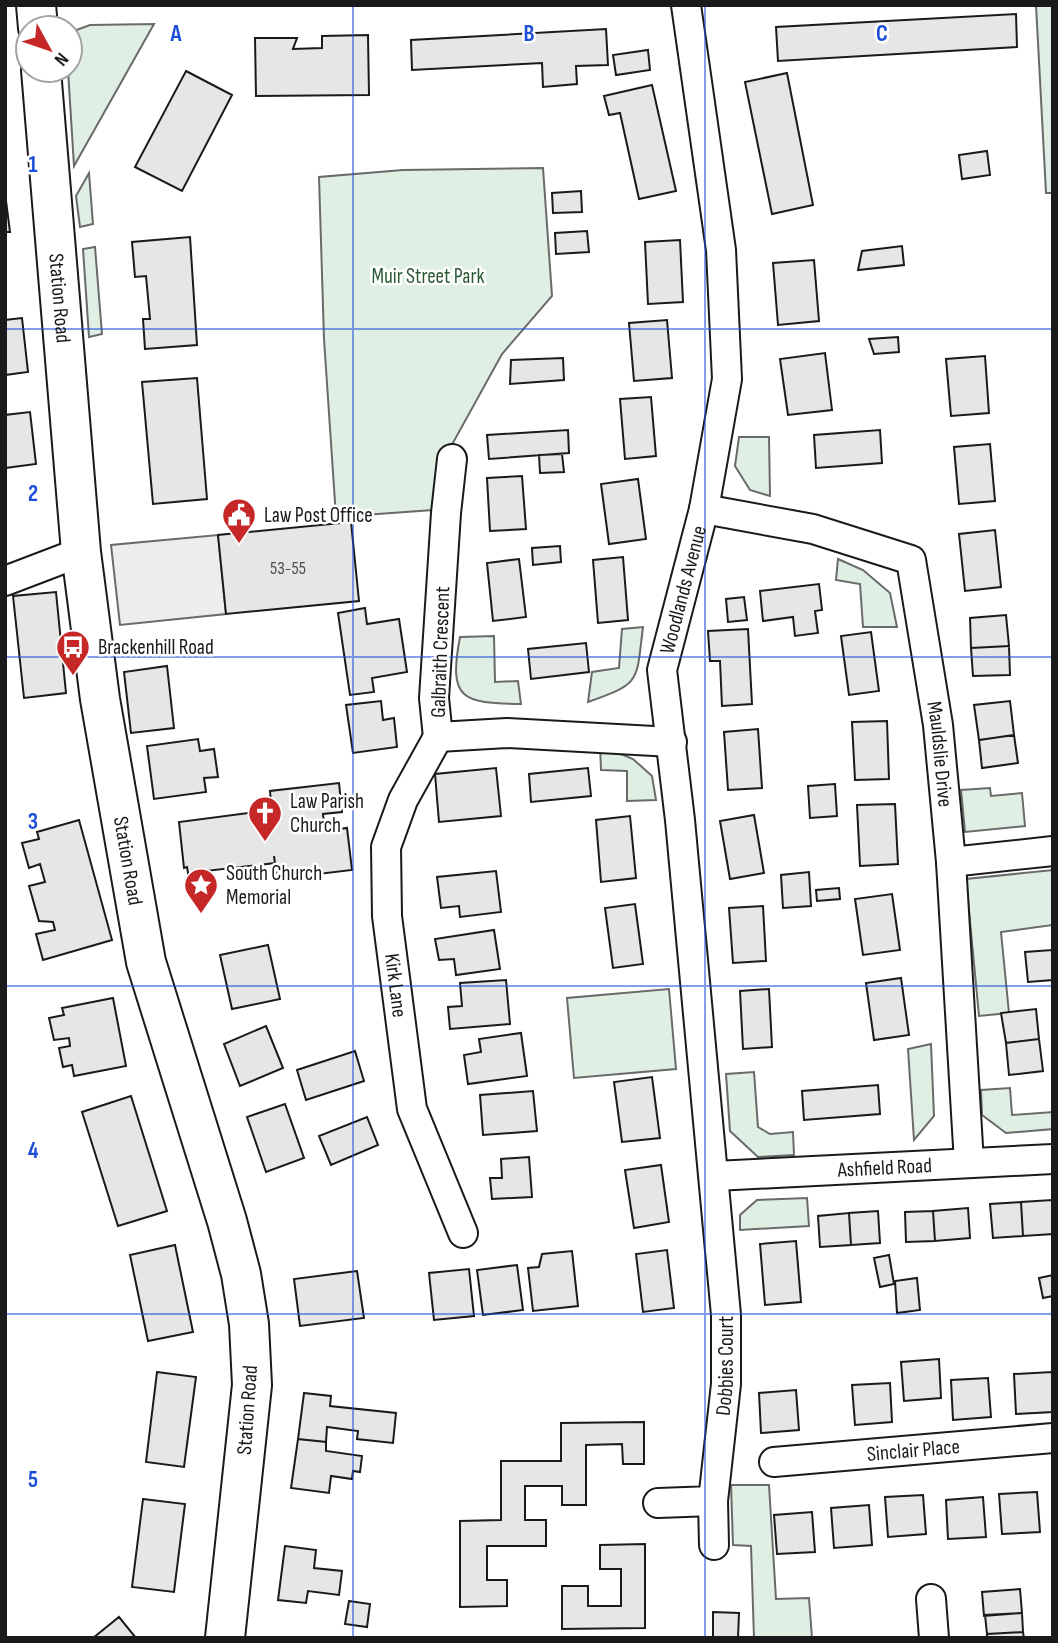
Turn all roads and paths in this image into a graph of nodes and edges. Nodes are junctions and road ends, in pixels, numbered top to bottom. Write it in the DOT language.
graph roads {
  1 [pos="686,5"];
  2 [pos="42,84"];
  3 [pos="452,459"];
  4 [pos="704,509"];
  5 [pos="81,552"];
  6 [pos="5,581"];
  7 [pos="438,737"];
  8 [pos="671,742"];
  9 [pos="1053,851"];
  10 [pos="951,862"];
  11 [pos="1053,1159"];
  12 [pos="969,1163"];
  13 [pos="715,1176"];
  14 [pos="463,1233"];
  15 [pos="1053,1438"];
  16 [pos="774,1462"];
  17 [pos="713,1501"];
  18 [pos="657,1503"];
  19 [pos="714,1545"];
  20 [pos="931,1599"];
  21 [pos="225,1638"];
  22 [pos="934,1638"];
  1 -- 4 [label="street, Woodlands Avenue"];
  2 -- 5 [label="main road, Station Road"];
  3 -- 7 [label="street, Galbraith Crescent"];
  4 -- 8 [label="street, Woodlands Avenue"];
  4 -- 10 [label="street, Mauldslie Drive"];
  5 -- 6 [label="street"];
  5 -- 21 [label="main road, Station Road"];
  7 -- 8 [label="street, Galbraith Crescent"];
  7 -- 14 [label="street, Kirk Lane"];
  8 -- 13 [label="street, Woodlands Avenue"];
  9 -- 10 [label="street"];
  10 -- 12 [label="street, Mauldslie Drive"];
  11 -- 12 [label="street, Ashfield Road"];
  12 -- 13 [label="street, Ashfield Road"];
  13 -- 17 [label="street, Dobbies Court"];
  15 -- 16 [label="street, Sinclair Place"];
  17 -- 18 [label="street"];
  17 -- 19 [label="street, Dobbies Court"];
  20 -- 22 [label="street"];
}
